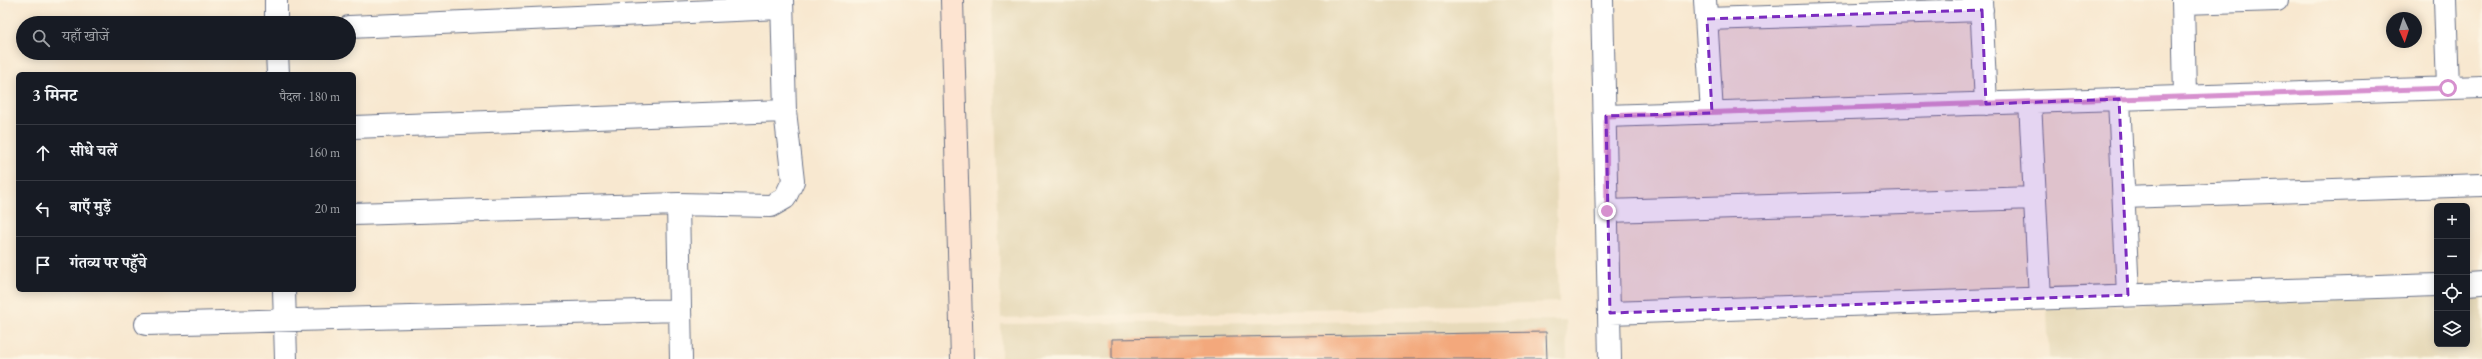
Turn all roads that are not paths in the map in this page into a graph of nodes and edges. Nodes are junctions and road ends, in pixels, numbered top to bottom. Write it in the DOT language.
graph roads {
  1 [pos="276,0"];
  2 [pos="952,0"];
  3 [pos="1602,0"];
  4 [pos="2277,0"];
  5 [pos="2445,0"];
  6 [pos="2183,1"];
  7 [pos="782,4"];
  8 [pos="1982,5"];
  9 [pos="1706,10"];
  10 [pos="276,16"];
  11 [pos="356,27"];
  12 [pos="277,60"];
  13 [pos="278,72"];
  14 [pos="2482,87"];
  15 [pos="2448,88"];
  16 [pos="2185,97"];
  17 [pos="2119,99"];
  18 [pos="2030,102"];
  19 [pos="1986,104"];
  20 [pos="785,111"];
  21 [pos="1712,113"];
  22 [pos="1606,116"];
  23 [pos="356,127"];
  24 [pos="2482,185"];
  25 [pos="2124,197"];
  26 [pos="2034,198"];
  27 [pos="678,204"];
  28 [pos="1607,211"];
  29 [pos="356,214"];
  30 [pos="2482,283"];
  31 [pos="2470,284"];
  32 [pos="2434,285"];
  33 [pos="284,292"];
  34 [pos="2128,295"];
  35 [pos="2040,298"];
  36 [pos="680,310"];
  37 [pos="1610,313"];
  38 [pos="285,320"];
  39 [pos="146,324"];
  40 [pos="286,359"];
  41 [pos="681,359"];
  42 [pos="962,359"];
  43 [pos="1610,359"];
  1 -- 10 [label="street"];
  2 -- 42 [label="street"];
  3 -- 22 [label="street"];
  4 -- 6 [label="street"];
  5 -- 15 [label="street"];
  6 -- 16 [label="street"];
  7 -- 11 [label="street"];
  7 -- 20 [label="street"];
  8 -- 9 [label="street"];
  8 -- 19 [label="street"];
  9 -- 21 [label="street"];
  12 -- 13 [label="street"];
  14 -- 15 [label="street"];
  15 -- 16 [label="street"];
  16 -- 17 [label="street"];
  17 -- 18 [label="street"];
  17 -- 25 [label="street"];
  18 -- 19 [label="street"];
  18 -- 26 [label="street"];
  19 -- 21 [label="street"];
  20 -- 23 [label="street"];
  20 -- 27 [label="street"];
  21 -- 22 [label="street"];
  22 -- 28 [label="street"];
  24 -- 25 [label="street"];
  25 -- 34 [label="street"];
  26 -- 28 [label="street"];
  26 -- 35 [label="street"];
  27 -- 29 [label="street"];
  27 -- 36 [label="street"];
  28 -- 37 [label="street"];
  30 -- 31 [label="street"];
  32 -- 34 [label="street"];
  33 -- 38 [label="street"];
  34 -- 35 [label="street"];
  35 -- 37 [label="street"];
  36 -- 38 [label="street"];
  36 -- 41 [label="street"];
  37 -- 43 [label="street"];
  38 -- 39 [label="street"];
  38 -- 40 [label="street"];
}
